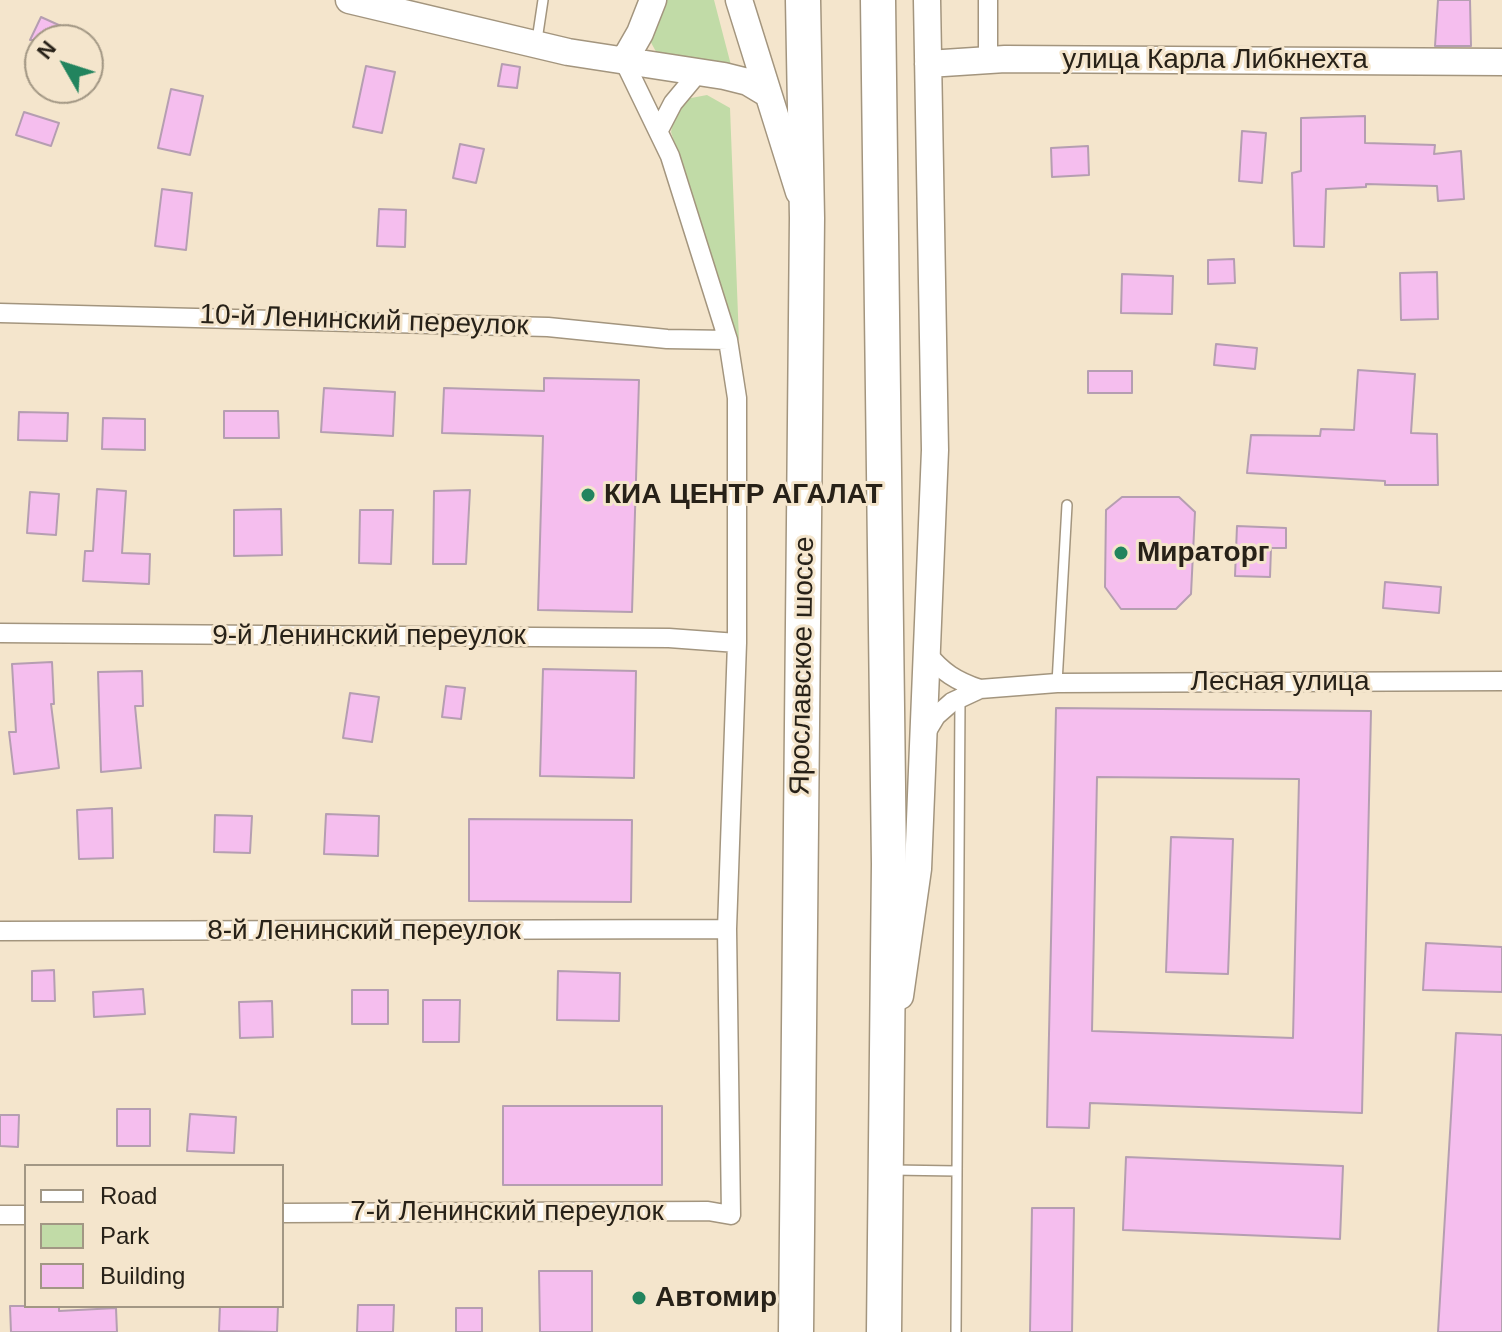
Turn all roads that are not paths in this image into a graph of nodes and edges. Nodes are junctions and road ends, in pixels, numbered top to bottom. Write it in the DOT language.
graph roads {
  1 [pos="349,0"];
  2 [pos="543,0"];
  3 [pos="653,0"];
  4 [pos="739,0"];
  5 [pos="803,0"];
  6 [pos="878,0"];
  7 [pos="927,0"];
  8 [pos="988,0"];
  9 [pos="537,45"];
  10 [pos="624,61"];
  11 [pos="988,61"];
  12 [pos="1502,62"];
  13 [pos="928,64"];
  14 [pos="698,73"];
  15 [pos="768,94"];
  16 [pos="659,130"];
  17 [pos="807,218"];
  18 [pos="0,313"];
  19 [pos="728,340"];
  20 [pos="1067,505"];
  21 [pos="0,633"];
  22 [pos="737,643"];
  23 [pos="927,653"];
  24 [pos="1502,681"];
  25 [pos="1057,683"];
  26 [pos="980,689"];
  27 [pos="960,699"];
  28 [pos="923,736"];
  29 [pos="727,929"];
  30 [pos="0,931"];
  31 [pos="889,1067"];
  32 [pos="886,1169"];
  33 [pos="957,1171"];
  34 [pos="284,1213"];
  35 [pos="0,1215"];
  36 [pos="24,1215"];
  37 [pos="883,1322"];
  38 [pos="796,1332"];
  39 [pos="956,1332"];
  1 -- 9 [label="street"];
  2 -- 9 [label="lane"];
  3 -- 10 [label="street"];
  4 -- 15 [label="street"];
  5 -- 17 [label="highway, Ярославское шоссе"];
  6 -- 31 [label="highway"];
  7 -- 13 [label="street"];
  8 -- 11 [label="street"];
  9 -- 10 [label="street"];
  10 -- 14 [label="street"];
  10 -- 16 [label="street"];
  11 -- 12 [label="street, улица Карла Либкнехта"];
  11 -- 13 [label="street, улица Карла Либкнехта"];
  13 -- 23 [label="street"];
  14 -- 15 [label="street"];
  14 -- 16 [label="street"];
  15 -- 17 [label="street"];
  16 -- 19 [label="street"];
  17 -- 38 [label="highway, Ярославское шоссе"];
  18 -- 19 [label="street, 10-й Ленинский переулок"];
  19 -- 22 [label="street"];
  20 -- 25 [label="lane"];
  21 -- 22 [label="street, 9-й Ленинский переулок"];
  22 -- 29 [label="street"];
  23 -- 26 [label="street"];
  23 -- 28 [label="street"];
  24 -- 25 [label="street, Лесная улица"];
  25 -- 26 [label="street, Лесная улица"];
  26 -- 27 [label="street"];
  27 -- 28 [label="street"];
  27 -- 33 [label="lane"];
  28 -- 31 [label="street"];
  29 -- 30 [label="street, 8-й Ленинский переулок"];
  29 -- 34 [label="street, 7-й Ленинский переулок"];
  31 -- 32 [label="highway"];
  32 -- 33 [label="lane"];
  32 -- 37 [label="highway"];
  33 -- 39 [label="lane"];
  35 -- 36 [label="street"];
}
